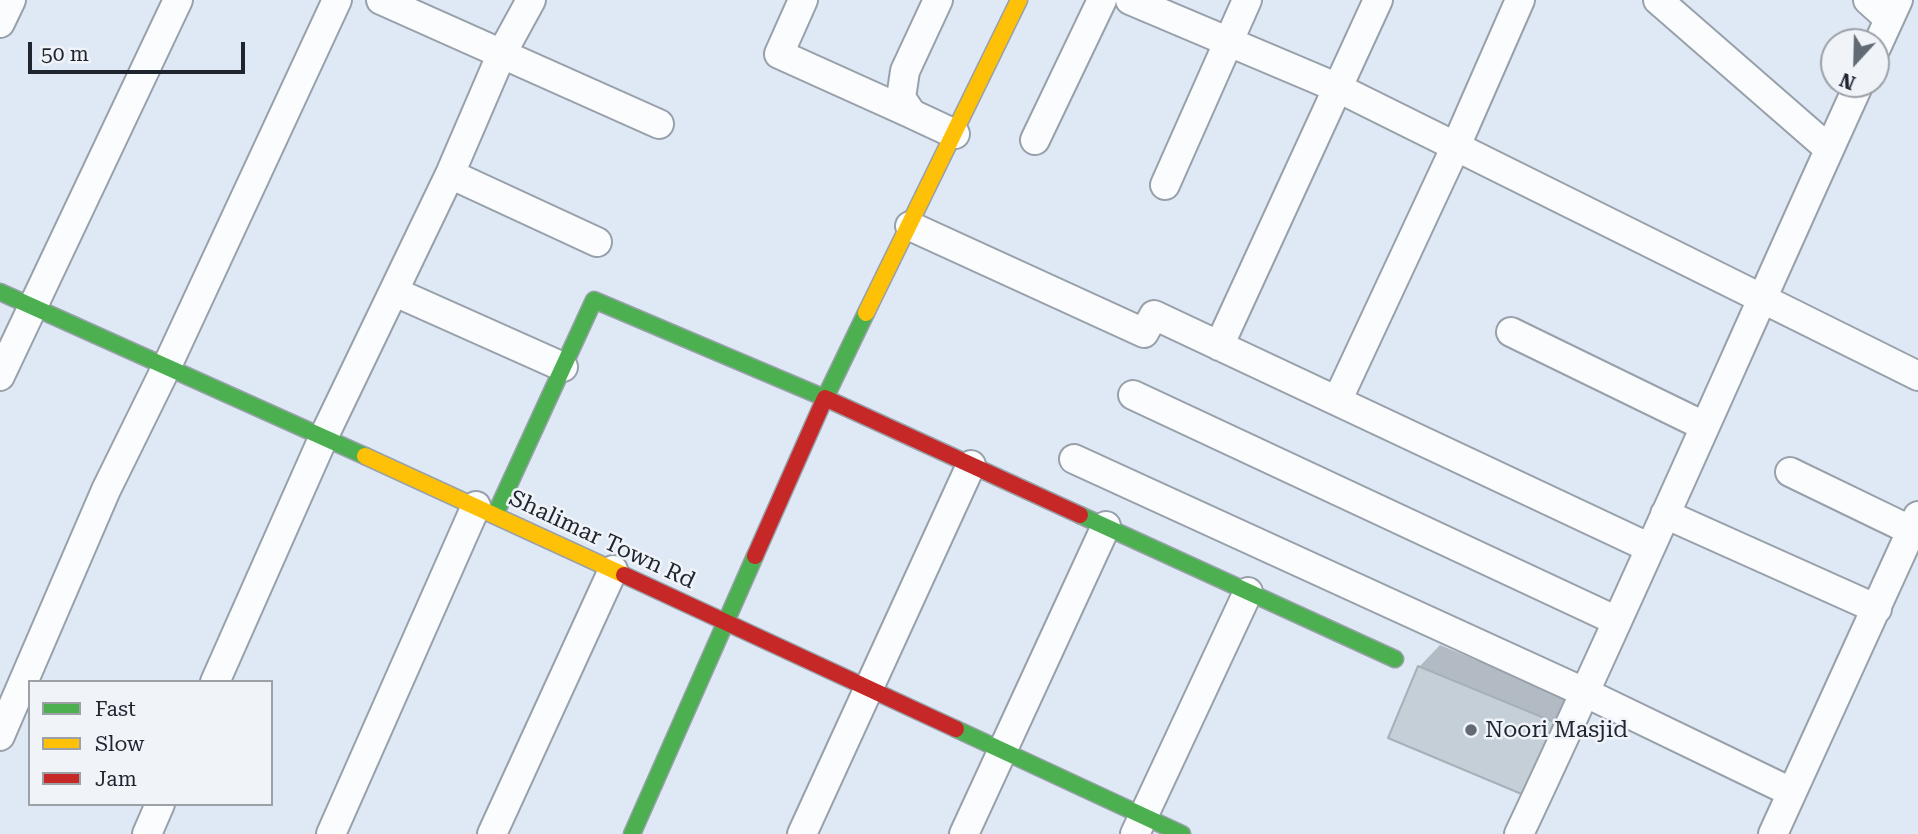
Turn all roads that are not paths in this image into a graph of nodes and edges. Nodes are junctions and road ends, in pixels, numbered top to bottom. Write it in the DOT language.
graph roads {
  1 [pos="11,0"];
  2 [pos="178,0"];
  3 [pos="337,0"];
  4 [pos="382,0"];
  5 [pos="531,0"];
  6 [pos="803,0"];
  7 [pos="938,0"];
  8 [pos="1019,0"];
  9 [pos="1102,0"];
  10 [pos="1129,0"];
  11 [pos="1247,0"];
  12 [pos="1378,0"];
  13 [pos="1520,0"];
  14 [pos="1658,0"];
  15 [pos="1868,0"];
  16 [pos="1894,9"];
  17 [pos="0,23"];
  18 [pos="1885,28"];
  19 [pos="1228,41"];
  20 [pos="502,53"];
  21 [pos="1338,88"];
  22 [pos="1853,98"];
  23 [pos="912,114"];
  24 [pos="659,124"];
  25 [pos="955,134"];
  26 [pos="1035,140"];
  27 [pos="1456,146"];
  28 [pos="1829,149"];
  29 [pos="450,174"];
  30 [pos="1165,185"];
  31 [pos="910,226"];
  32 [pos="597,242"];
  33 [pos="0,292"];
  34 [pos="395,292"];
  35 [pos="1761,298"];
  36 [pos="32,306"];
  37 [pos="1511,332"];
  38 [pos="1219,346"];
  39 [pos="167,366"];
  40 [pos="563,367"];
  41 [pos="0,376"];
  42 [pos="1918,376"];
  43 [pos="1133,395"];
  44 [pos="825,398"];
  45 [pos="1337,401"];
  46 [pos="1704,426"];
  47 [pos="324,436"];
  48 [pos="1074,459"];
  49 [pos="971,465"];
  50 [pos="1790,472"];
  51 [pos="485,510"];
  52 [pos="1665,514"];
  53 [pos="1915,523"];
  54 [pos="1106,526"];
  55 [pos="1650,548"];
  56 [pos="613,570"];
  57 [pos="1248,592"];
  58 [pos="1877,609"];
  59 [pos="1617,621"];
  60 [pos="726,622"];
  61 [pos="1395,659"];
  62 [pos="216,680"];
  63 [pos="869,688"];
  64 [pos="1586,693"];
  65 [pos="0,736"];
  66 [pos="1002,750"];
  67 [pos="1791,792"];
  68 [pos="159,806"];
  69 [pos="1140,825"];
  70 [pos="147,834"];
  71 [pos="331,834"];
  72 [pos="492,834"];
  73 [pos="632,834"];
  74 [pos="802,834"];
  75 [pos="964,834"];
  76 [pos="1182,834"];
  77 [pos="1519,834"];
  78 [pos="1773,834"];
  1 -- 17 [label="street"];
  2 -- 36 [label="street"];
  3 -- 39 [label="street"];
  4 -- 20 [label="street"];
  5 -- 20 [label="street"];
  6 -- 23 [label="street"];
  7 -- 23 [label="street"];
  8 -- 25 [label="street"];
  9 -- 26 [label="street"];
  10 -- 19 [label="street"];
  11 -- 19 [label="street"];
  12 -- 21 [label="street"];
  13 -- 27 [label="street"];
  14 -- 28 [label="street"];
  15 -- 16 [label="street"];
  16 -- 18 [label="street"];
  19 -- 21 [label="street"];
  19 -- 30 [label="street"];
  20 -- 24 [label="street"];
  20 -- 29 [label="street"];
  21 -- 27 [label="street"];
  21 -- 38 [label="street"];
  22 -- 28 [label="street"];
  23 -- 25 [label="street"];
  25 -- 31 [label="street"];
  27 -- 35 [label="street"];
  27 -- 45 [label="street"];
  28 -- 35 [label="street"];
  29 -- 32 [label="street"];
  29 -- 34 [label="street"];
  31 -- 38 [label="street"];
  31 -- 44 [label="street"];
  33 -- 36 [label="street, Shalimar Town Rd"];
  34 -- 40 [label="street"];
  34 -- 47 [label="street"];
  35 -- 42 [label="street"];
  35 -- 46 [label="street"];
  36 -- 39 [label="street, Shalimar Town Rd"];
  36 -- 41 [label="street"];
  37 -- 46 [label="street"];
  38 -- 45 [label="street"];
  39 -- 47 [label="street, Shalimar Town Rd"];
  39 -- 65 [label="street"];
  40 -- 44 [label="street"];
  40 -- 51 [label="street"];
  43 -- 59 [label="street"];
  44 -- 49 [label="street"];
  44 -- 60 [label="street"];
  45 -- 55 [label="street"];
  46 -- 52 [label="street"];
  47 -- 51 [label="street, Shalimar Town Rd"];
  47 -- 62 [label="street"];
  48 -- 64 [label="street"];
  49 -- 54 [label="street"];
  49 -- 63 [label="street"];
  50 -- 53 [label="street"];
  51 -- 56 [label="street, Shalimar Town Rd"];
  51 -- 71 [label="street"];
  52 -- 55 [label="street"];
  52 -- 58 [label="street"];
  53 -- 58 [label="street"];
  54 -- 57 [label="street"];
  54 -- 66 [label="street"];
  55 -- 59 [label="street"];
  56 -- 60 [label="street, Shalimar Town Rd"];
  56 -- 72 [label="street"];
  57 -- 61 [label="street"];
  57 -- 69 [label="street"];
  58 -- 67 [label="street"];
  59 -- 64 [label="street"];
  60 -- 63 [label="street, Shalimar Town Rd"];
  60 -- 73 [label="street"];
  63 -- 66 [label="street, Shalimar Town Rd"];
  63 -- 74 [label="street"];
  64 -- 67 [label="street"];
  64 -- 77 [label="street"];
  66 -- 69 [label="street, Shalimar Town Rd"];
  66 -- 75 [label="street"];
  67 -- 78 [label="street"];
  68 -- 70 [label="street"];
  69 -- 76 [label="street, Shalimar Town Rd"];
}
